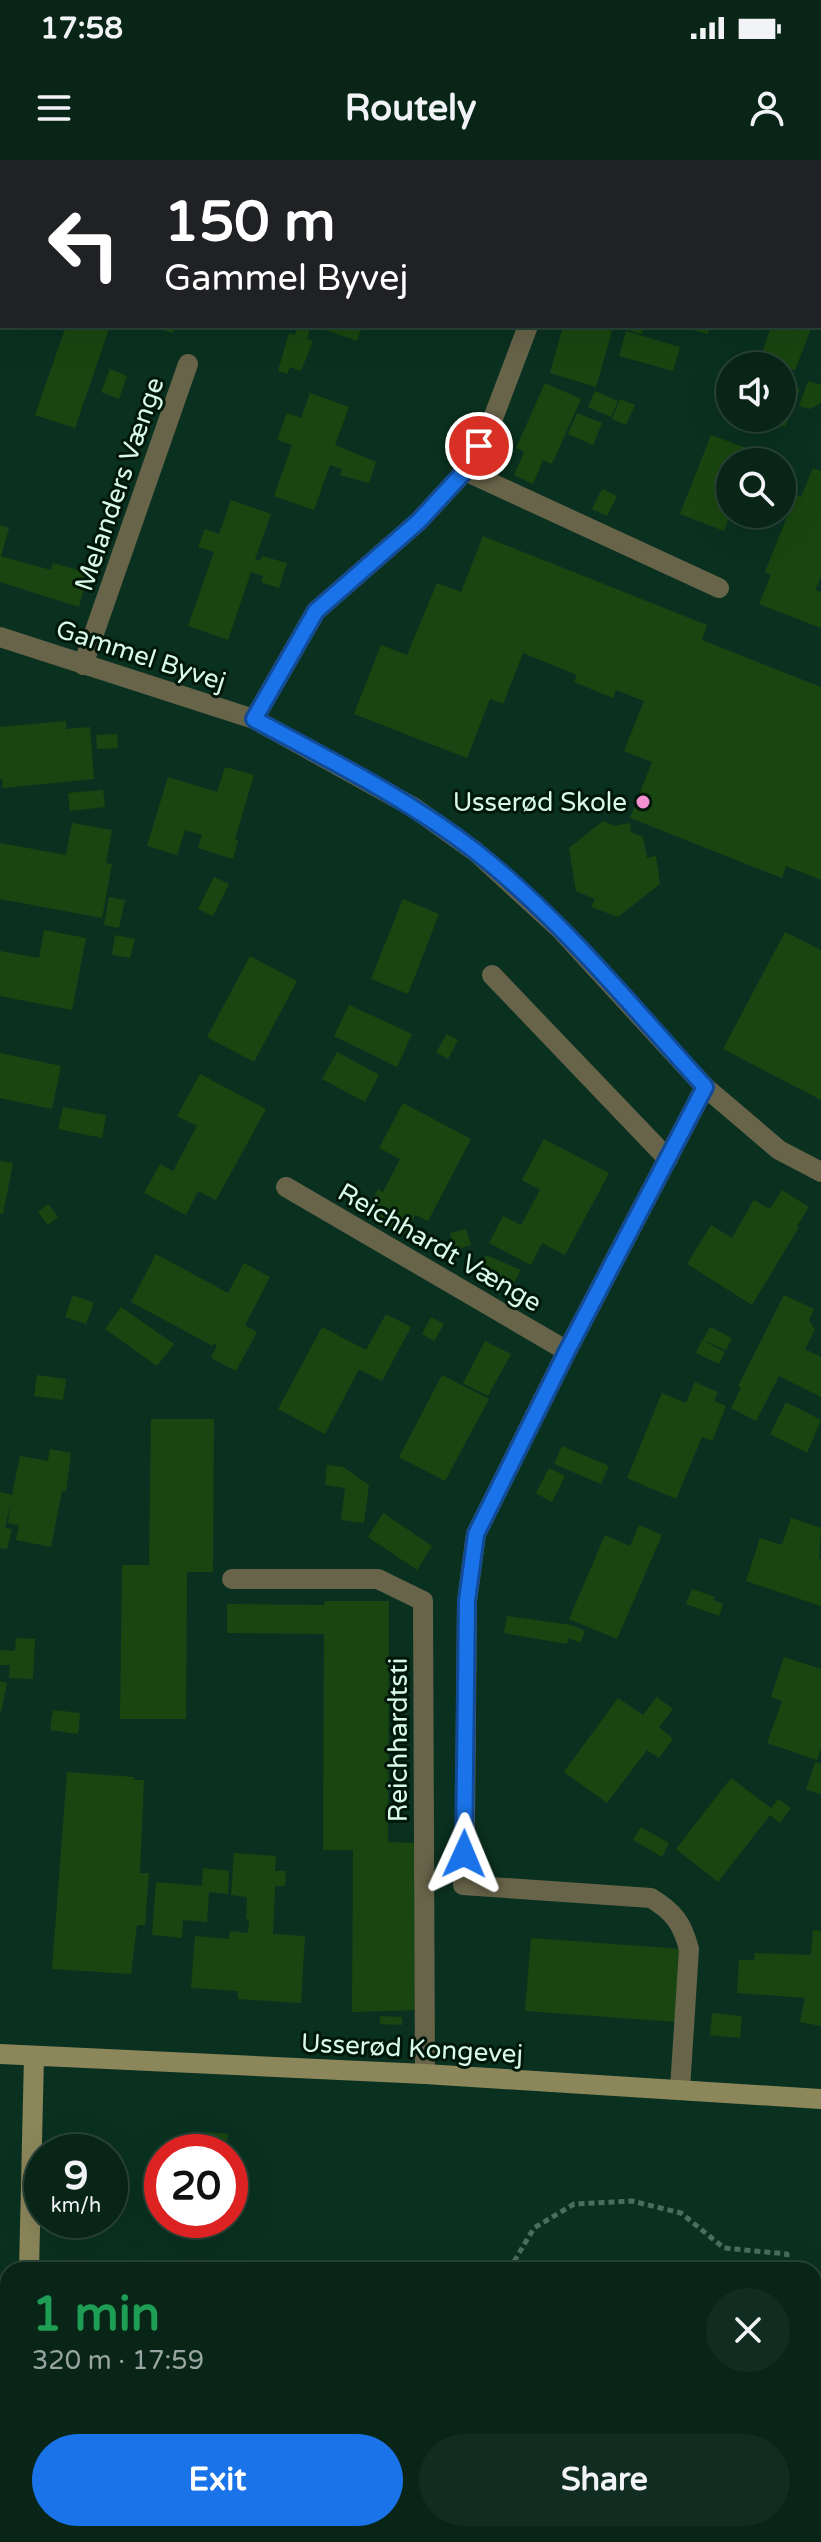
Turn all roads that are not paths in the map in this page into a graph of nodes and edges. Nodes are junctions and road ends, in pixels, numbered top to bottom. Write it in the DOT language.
graph roads {
  1 [pos="527,328"];
  2 [pos="188,364"];
  3 [pos="465,471"];
  4 [pos="719,588"];
  5 [pos="0,637"];
  6 [pos="83,665"];
  7 [pos="254,719"];
  8 [pos="492,975"];
  9 [pos="705,1087"];
  10 [pos="668,1159"];
  11 [pos="821,1172"];
  12 [pos="286,1187"];
  13 [pos="567,1351"];
  14 [pos="232,1579"];
  15 [pos="0,2054"];
  16 [pos="34,2056"];
  17 [pos="425,2074"];
  18 [pos="680,2089"];
  19 [pos="821,2099"];
  20 [pos="29,2262"];
  1 -- 3 [label="street"];
  2 -- 6 [label="street, Melanders Vænge"];
  3 -- 4 [label="street"];
  3 -- 7 [label="street"];
  5 -- 6 [label="street, Gammel Byvej"];
  6 -- 7 [label="street, Gammel Byvej"];
  7 -- 9 [label="street, Gammel Byvej"];
  8 -- 10 [label="street"];
  9 -- 10 [label="street"];
  9 -- 11 [label="street, Gammel Byvej"];
  10 -- 13 [label="street"];
  12 -- 13 [label="street, Reichhardt Vænge"];
  13 -- 18 [label="street"];
  14 -- 17 [label="street, Reichhardtsti"];
  15 -- 16 [label="main road, Usserød Kongevej"];
  16 -- 17 [label="main road, Usserød Kongevej"];
  16 -- 20 [label="main road"];
  17 -- 18 [label="main road, Usserød Kongevej"];
  18 -- 19 [label="main road, Usserød Kongevej"];
}
